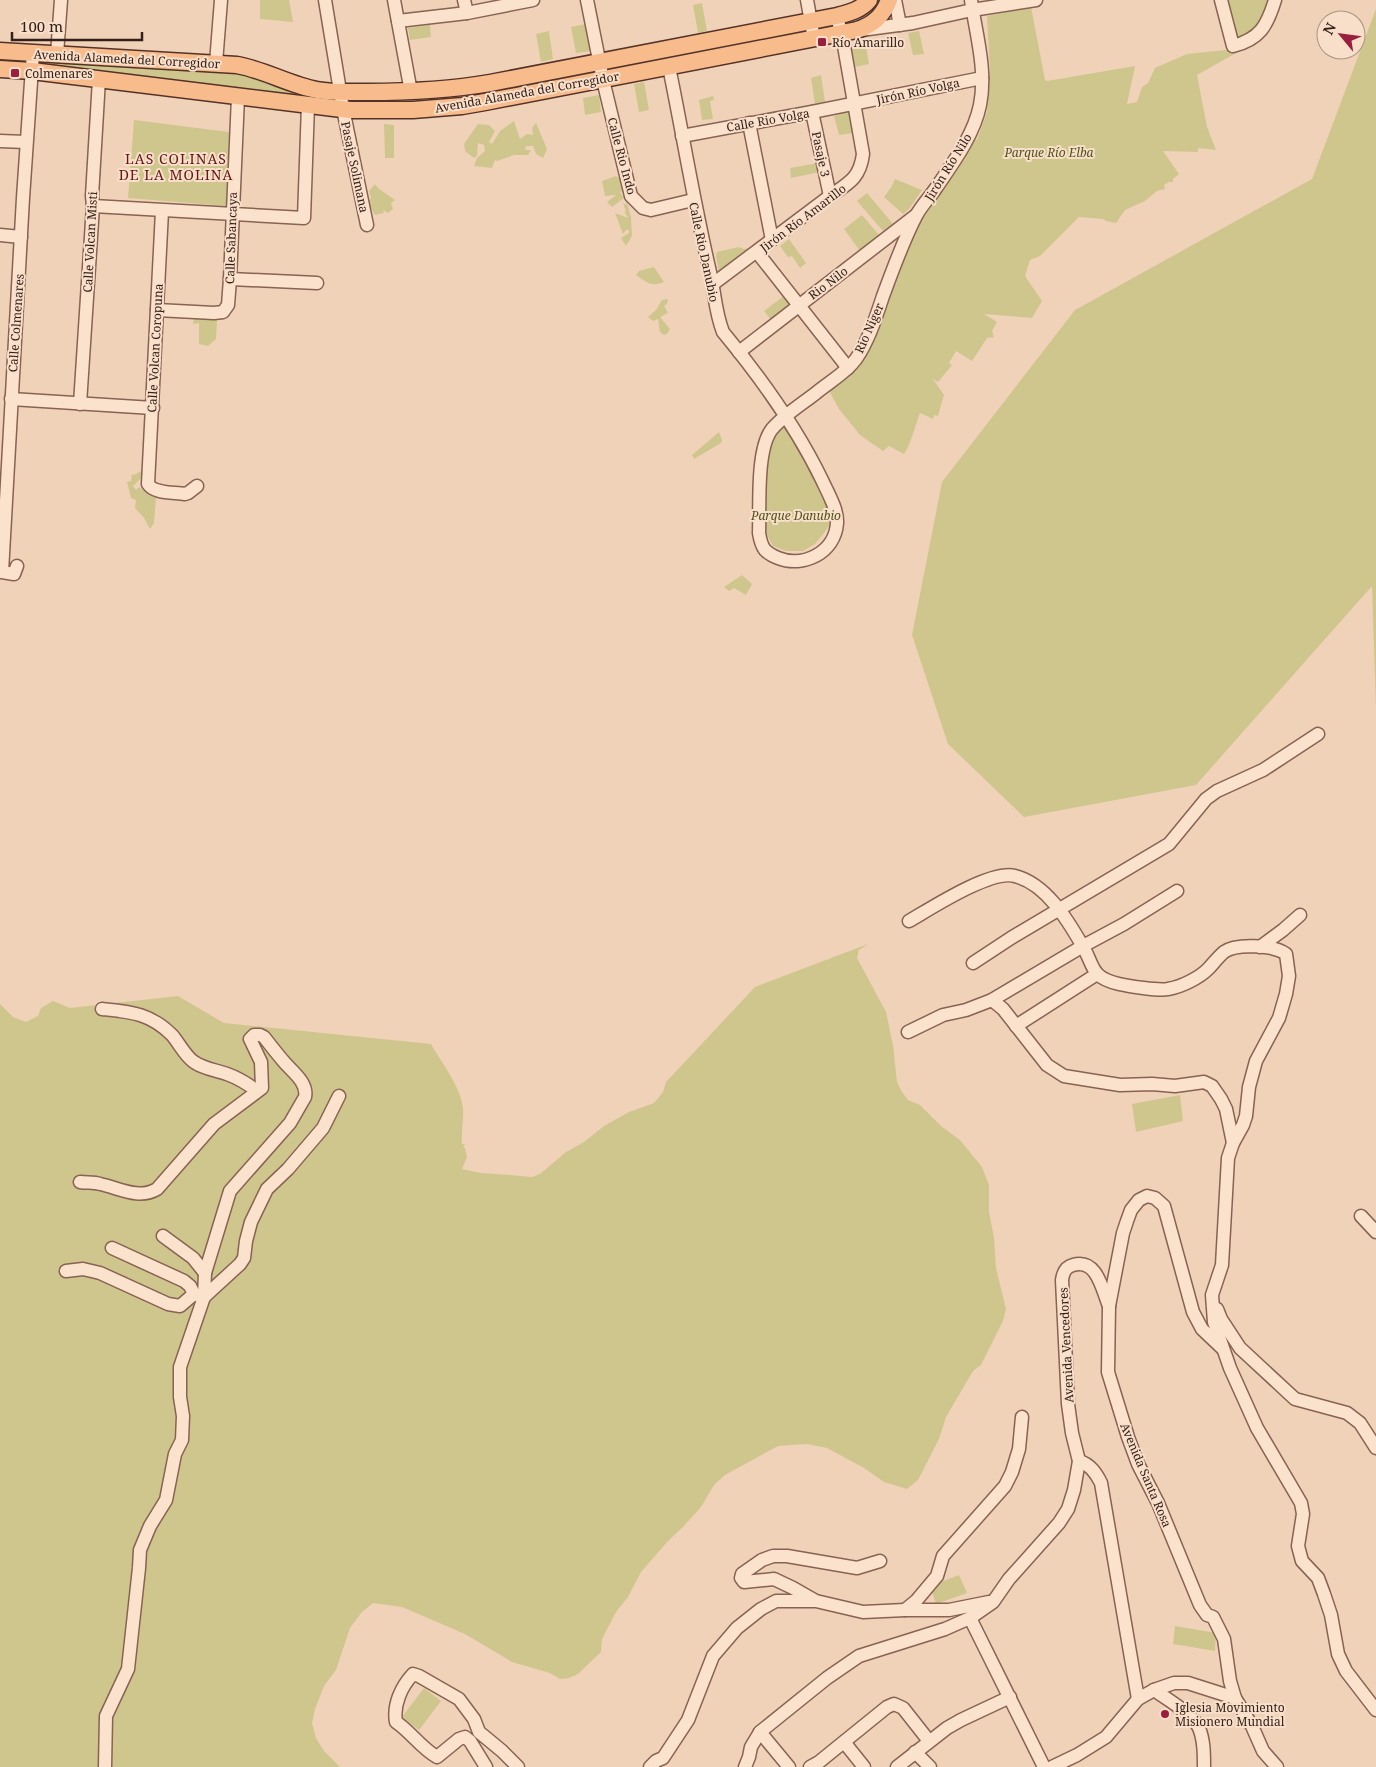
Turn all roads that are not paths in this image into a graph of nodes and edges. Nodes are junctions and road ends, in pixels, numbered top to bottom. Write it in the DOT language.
graph roads {
  1 [pos="61,0"];
  2 [pos="221,0"];
  3 [pos="325,0"];
  4 [pos="394,0"];
  5 [pos="464,0"];
  6 [pos="587,0"];
  7 [pos="807,0"];
  8 [pos="869,0"];
  9 [pos="889,0"];
  10 [pos="895,0"];
  11 [pos="1036,0"];
  12 [pos="1221,0"];
  13 [pos="1276,0"];
  14 [pos="526,1"];
  15 [pos="972,5"];
  16 [pos="467,13"];
  17 [pos="837,16"];
  18 [pos="398,21"];
  19 [pos="810,22"];
  20 [pos="900,25"];
  21 [pos="849,32"];
  22 [pos="814,39"];
  23 [pos="0,51"];
  24 [pos="34,53"];
  25 [pos="57,54"];
  26 [pos="599,62"];
  27 [pos="216,63"];
  28 [pos="669,67"];
  29 [pos="0,69"];
  30 [pos="32,71"];
  31 [pos="982,78"];
  32 [pos="99,79"];
  33 [pos="603,80"];
  34 [pos="341,92"];
  35 [pos="411,92"];
  36 [pos="238,97"];
  37 [pos="854,104"];
  38 [pos="308,105"];
  39 [pos="343,109"];
  40 [pos="812,112"];
  41 [pos="749,123"];
  42 [pos="682,136"];
  43 [pos="0,141"];
  44 [pos="26,142"];
  45 [pos="830,196"];
  46 [pos="693,200"];
  47 [pos="94,206"];
  48 [pos="162,212"];
  49 [pos="232,214"];
  50 [pos="917,214"];
  51 [pos="367,225"];
  52 [pos="0,235"];
  53 [pos="21,237"];
  54 [pos="772,240"];
  55 [pos="757,252"];
  56 [pos="230,279"];
  57 [pos="317,283"];
  58 [pos="713,284"];
  59 [pos="798,306"];
  60 [pos="157,310"];
  61 [pos="740,352"];
  62 [pos="0,356"];
  63 [pos="13,357"];
  64 [pos="848,368"];
  65 [pos="11,400"];
  66 [pos="80,404"];
  67 [pos="153,408"];
  68 [pos="786,416"];
  69 [pos="197,486"];
  70 [pos="16,566"];
  71 [pos="1318,734"];
  72 [pos="1177,891"];
  73 [pos="1058,909"];
  74 [pos="1300,915"];
  75 [pos="908,921"];
  76 [pos="1083,946"];
  77 [pos="1260,947"];
  78 [pos="973,962"];
  79 [pos="1097,974"];
  80 [pos="992,1000"];
  81 [pos="102,1009"];
  82 [pos="1016,1026"];
  83 [pos="908,1032"];
  84 [pos="257,1091"];
  85 [pos="339,1096"];
  86 [pos="1233,1143"];
  87 [pos="80,1182"];
  88 [pos="1361,1216"];
  89 [pos="1376,1232"];
  90 [pos="163,1236"];
  91 [pos="112,1248"];
  92 [pos="66,1271"];
  93 [pos="204,1273"];
  94 [pos="199,1296"];
  95 [pos="1212,1296"];
  96 [pos="1109,1306"];
  97 [pos="1224,1349"];
  98 [pos="1022,1417"];
  99 [pos="1376,1448"];
  100 [pos="1079,1461"];
  101 [pos="880,1561"];
  102 [pos="995,1599"];
  103 [pos="816,1601"];
  104 [pos="905,1610"];
  105 [pos="970,1618"];
  106 [pos="1154,1690"];
  107 [pos="1010,1697"];
  108 [pos="1235,1698"];
  109 [pos="1138,1699"];
  110 [pos="1376,1710"];
  111 [pos="760,1732"];
  112 [pos="929,1741"];
  113 [pos="844,1742"];
  114 [pos="502,1751"];
  115 [pos="915,1752"];
  116 [pos="485,1766"];
  117 [pos="105,1767"];
  118 [pos="518,1767"];
  119 [pos="650,1767"];
  120 [pos="745,1767"];
  121 [pos="789,1767"];
  122 [pos="810,1767"];
  123 [pos="864,1767"];
  124 [pos="897,1767"];
  125 [pos="930,1767"];
  126 [pos="1044,1767"];
  127 [pos="1052,1767"];
  128 [pos="1204,1767"];
  129 [pos="1277,1767"];
  1 -- 25 [label="street"];
  2 -- 27 [label="street"];
  3 -- 34 [label="street, Pasaje Solimana"];
  4 -- 18 [label="street"];
  5 -- 16 [label="street"];
  6 -- 26 [label="street, Calle Rio Indo"];
  7 -- 19 [label="street"];
  8 -- 17 [label="main road, Avenida Alameda del Corregidor"];
  9 -- 21 [label="main road, Avenida Alameda del Corregidor"];
  10 -- 20 [label="street"];
  11 -- 15 [label="street"];
  12 -- 13 [label="street"];
  14 -- 16 [label="street"];
  15 -- 20 [label="street"];
  15 -- 31 [label="street, Jirón Río Nilo"];
  16 -- 18 [label="street"];
  17 -- 19 [label="main road, Avenida Alameda del Corregidor"];
  17 -- 21 [label="street, Jirón Río Amarillo"];
  18 -- 35 [label="street"];
  19 -- 22 [label="street"];
  19 -- 26 [label="main road, Avenida Alameda del Corregidor"];
  20 -- 21 [label="street"];
  21 -- 22 [label="main road, Avenida Alameda del Corregidor"];
  21 -- 37 [label="street, Jirón Río Amarillo"];
  22 -- 28 [label="main road, Avenida Alameda del Corregidor"];
  23 -- 24 [label="main road, Avenida Alameda del Corregidor"];
  24 -- 25 [label="main road, Avenida Alameda del Corregidor"];
  24 -- 30 [label="street, Calle Colmenares"];
  25 -- 27 [label="main road, Avenida Alameda del Corregidor"];
  26 -- 33 [label="street, Calle Rio Indo"];
  26 -- 35 [label="main road, Avenida Alameda del Corregidor"];
  27 -- 34 [label="main road, Avenida Alameda del Corregidor"];
  28 -- 33 [label="main road, Avenida Alameda del Corregidor"];
  28 -- 42 [label="street, Calle Rio Danubio"];
  29 -- 30 [label="main road, Avenida Alameda del Corregidor"];
  30 -- 32 [label="main road, Avenida Alameda del Corregidor"];
  30 -- 44 [label="street, Calle Colmenares"];
  31 -- 37 [label="street, Jirón Río Volga"];
  31 -- 50 [label="street, Jirón Río Nilo"];
  32 -- 36 [label="main road, Avenida Alameda del Corregidor"];
  32 -- 47 [label="street, Calle Volcan Misti"];
  33 -- 39 [label="main road, Avenida Alameda del Corregidor"];
  33 -- 46 [label="street, Calle Rio Indo"];
  34 -- 35 [label="main road, Avenida Alameda del Corregidor"];
  34 -- 39 [label="street, Pasaje Solimana"];
  36 -- 38 [label="main road, Avenida Alameda del Corregidor"];
  36 -- 49 [label="street, Calle Sabancaya"];
  37 -- 40 [label="street, Calle Rio Volga"];
  37 -- 45 [label="street, Jirón Río Amarillo"];
  38 -- 39 [label="main road, Avenida Alameda del Corregidor"];
  38 -- 49 [label="street"];
  39 -- 51 [label="street, Pasaje Solimana"];
  40 -- 41 [label="street, Calle Rio Volga"];
  40 -- 45 [label="street, Pasaje 3"];
  41 -- 42 [label="street, Calle Rio Volga"];
  41 -- 54 [label="street"];
  42 -- 46 [label="street, Calle Rio Danubio"];
  43 -- 44 [label="street"];
  44 -- 53 [label="street, Calle Colmenares"];
  45 -- 54 [label="street, Jirón Río Amarillo"];
  46 -- 58 [label="street, Calle Rio Danubio"];
  47 -- 48 [label="street"];
  47 -- 66 [label="street, Calle Volcan Misti"];
  48 -- 49 [label="street"];
  48 -- 60 [label="street, Calle Volcan Coropuna"];
  49 -- 56 [label="street, Calle Sabancaya"];
  50 -- 59 [label="street, Rio Nilo"];
  50 -- 64 [label="street, Rio Niger"];
  52 -- 53 [label="street"];
  53 -- 63 [label="street, Calle Colmenares"];
  54 -- 55 [label="street, Jirón Río Amarillo"];
  55 -- 58 [label="street, Jirón Río Amarillo"];
  55 -- 59 [label="street"];
  56 -- 57 [label="street"];
  56 -- 60 [label="street, Calle Sabancaya"];
  58 -- 61 [label="street, Calle Rio Danubio"];
  59 -- 61 [label="street, Rio Nilo"];
  59 -- 64 [label="street"];
  60 -- 67 [label="street, Calle Volcan Coropuna"];
  61 -- 68 [label="street, Calle Rio Danubio"];
  62 -- 63 [label="street"];
  63 -- 65 [label="street, Calle Colmenares"];
  64 -- 68 [label="street, Rio Niger"];
  65 -- 66 [label="street"];
  65 -- 70 [label="street, Calle Colmenares"];
  66 -- 67 [label="street"];
  67 -- 69 [label="street, Calle Volcan Coropuna"];
  68 -- 68 [label="street, Rio Niger"];
  71 -- 73 [label="street"];
  72 -- 76 [label="street"];
  73 -- 75 [label="street"];
  73 -- 76 [label="street"];
  73 -- 78 [label="street"];
  74 -- 77 [label="street"];
  76 -- 79 [label="street"];
  76 -- 80 [label="street"];
  77 -- 79 [label="street"];
  77 -- 86 [label="street"];
  79 -- 82 [label="street"];
  80 -- 82 [label="street"];
  80 -- 83 [label="street"];
  81 -- 84 [label="street"];
  82 -- 86 [label="street"];
  84 -- 87 [label="street"];
  84 -- 93 [label="street"];
  85 -- 94 [label="street"];
  86 -- 95 [label="street"];
  88 -- 89 [label="street"];
  90 -- 93 [label="street"];
  91 -- 94 [label="street"];
  92 -- 94 [label="street"];
  93 -- 94 [label="street"];
  94 -- 117 [label="street"];
  95 -- 97 [label="street"];
  95 -- 99 [label="street"];
  96 -- 97 [label="street, Avenida Santa Rosa"];
  96 -- 100 [label="street, Avenida Vencedores"];
  96 -- 108 [label="street, Avenida Santa Rosa"];
  97 -- 110 [label="street"];
  98 -- 104 [label="street"];
  100 -- 102 [label="street"];
  100 -- 109 [label="street"];
  101 -- 103 [label="street"];
  102 -- 104 [label="street"];
  102 -- 105 [label="street"];
  103 -- 104 [label="street"];
  103 -- 119 [label="street"];
  105 -- 107 [label="street"];
  105 -- 111 [label="street"];
  106 -- 108 [label="street"];
  106 -- 109 [label="street"];
  106 -- 128 [label="street"];
  107 -- 112 [label="street"];
  107 -- 126 [label="street"];
  108 -- 129 [label="street, Avenida Santa Rosa"];
  109 -- 127 [label="street"];
  111 -- 120 [label="street"];
  111 -- 121 [label="street"];
  112 -- 113 [label="street"];
  112 -- 115 [label="street"];
  113 -- 122 [label="street"];
  113 -- 123 [label="street"];
  114 -- 116 [label="street"];
  114 -- 116 [label="street"];
  114 -- 118 [label="street"];
  115 -- 124 [label="street"];
  115 -- 125 [label="street"];
}
